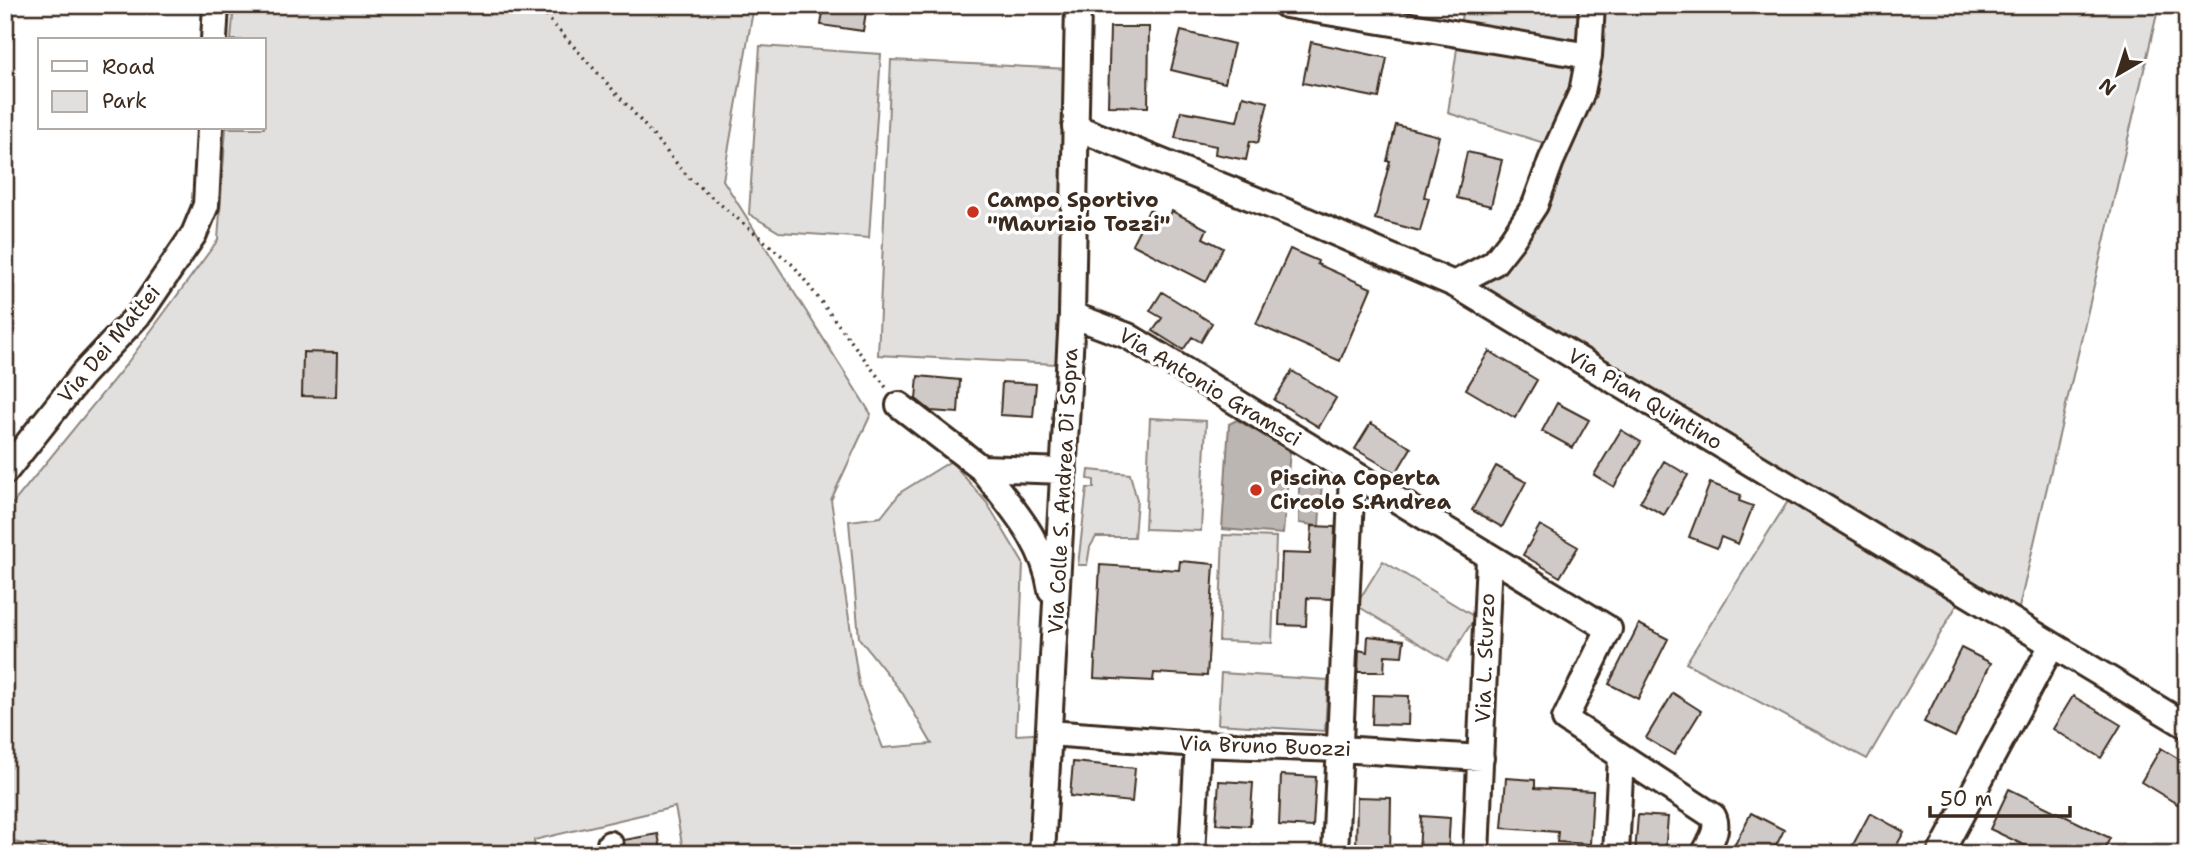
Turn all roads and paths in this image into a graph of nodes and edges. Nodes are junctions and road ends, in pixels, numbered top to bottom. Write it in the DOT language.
graph roads {
  1 [pos="216,5"];
  2 [pos="536,5"];
  3 [pos="1078,5"];
  4 [pos="1286,5"];
  5 [pos="1592,5"];
  6 [pos="214,38"];
  7 [pos="1589,56"];
  8 [pos="1075,127"];
  9 [pos="210,130"];
  10 [pos="1454,284"];
  11 [pos="1072,315"];
  12 [pos="900,405"];
  13 [pos="981,468"];
  14 [pos="1064,471"];
  15 [pos="5,472"];
  16 [pos="1352,474"];
  17 [pos="1489,558"];
  18 [pos="1056,620"];
  19 [pos="2052,645"];
  20 [pos="2187,726"];
  21 [pos="1049,733"];
  22 [pos="1198,744"];
  23 [pos="1340,749"];
  24 [pos="1622,757"];
  25 [pos="1481,758"];
  26 [pos="1042,854"];
  27 [pos="1192,854"];
  28 [pos="1335,854"];
  29 [pos="1476,854"];
  30 [pos="1616,854"];
  31 [pos="1704,854"];
  32 [pos="1940,854"];
  1 -- 6 [label="street"];
  2 -- 12 [label="path"];
  3 -- 8 [label="street, Via Colle S. Andrea Di Sopra"];
  4 -- 7 [label="street"];
  5 -- 7 [label="street"];
  7 -- 10 [label="street"];
  8 -- 10 [label="street, Via Pian Quintino"];
  8 -- 11 [label="street, Via Colle S. Andrea Di Sopra"];
  9 -- 15 [label="street, Via Dei Mattei"];
  10 -- 19 [label="street, Via Pian Quintino"];
  11 -- 14 [label="street, Via Colle S. Andrea Di Sopra"];
  11 -- 16 [label="street, Via Antonio Gramsci"];
  12 -- 13 [label="street"];
  13 -- 14 [label="street"];
  13 -- 18 [label="street"];
  14 -- 18 [label="street, Via Colle S. Andrea Di Sopra"];
  16 -- 17 [label="street, Via Antonio Gramsci"];
  16 -- 23 [label="street"];
  17 -- 24 [label="street, Via Antonio Gramsci"];
  17 -- 25 [label="street, Via L. Sturzo"];
  18 -- 21 [label="street, Via Colle S. Andrea Di Sopra"];
  19 -- 20 [label="street, Via Pian Quintino"];
  19 -- 32 [label="street"];
  21 -- 22 [label="street, Via Bruno Buozzi"];
  21 -- 26 [label="street, Via Colle S. Andrea Di Sopra"];
  22 -- 23 [label="street, Via Bruno Buozzi"];
  22 -- 27 [label="street"];
  23 -- 25 [label="street, Via Bruno Buozzi"];
  23 -- 28 [label="street"];
  24 -- 30 [label="street"];
  24 -- 31 [label="street, Via Antonio Gramsci"];
  25 -- 29 [label="street, Via L. Sturzo"];
}
